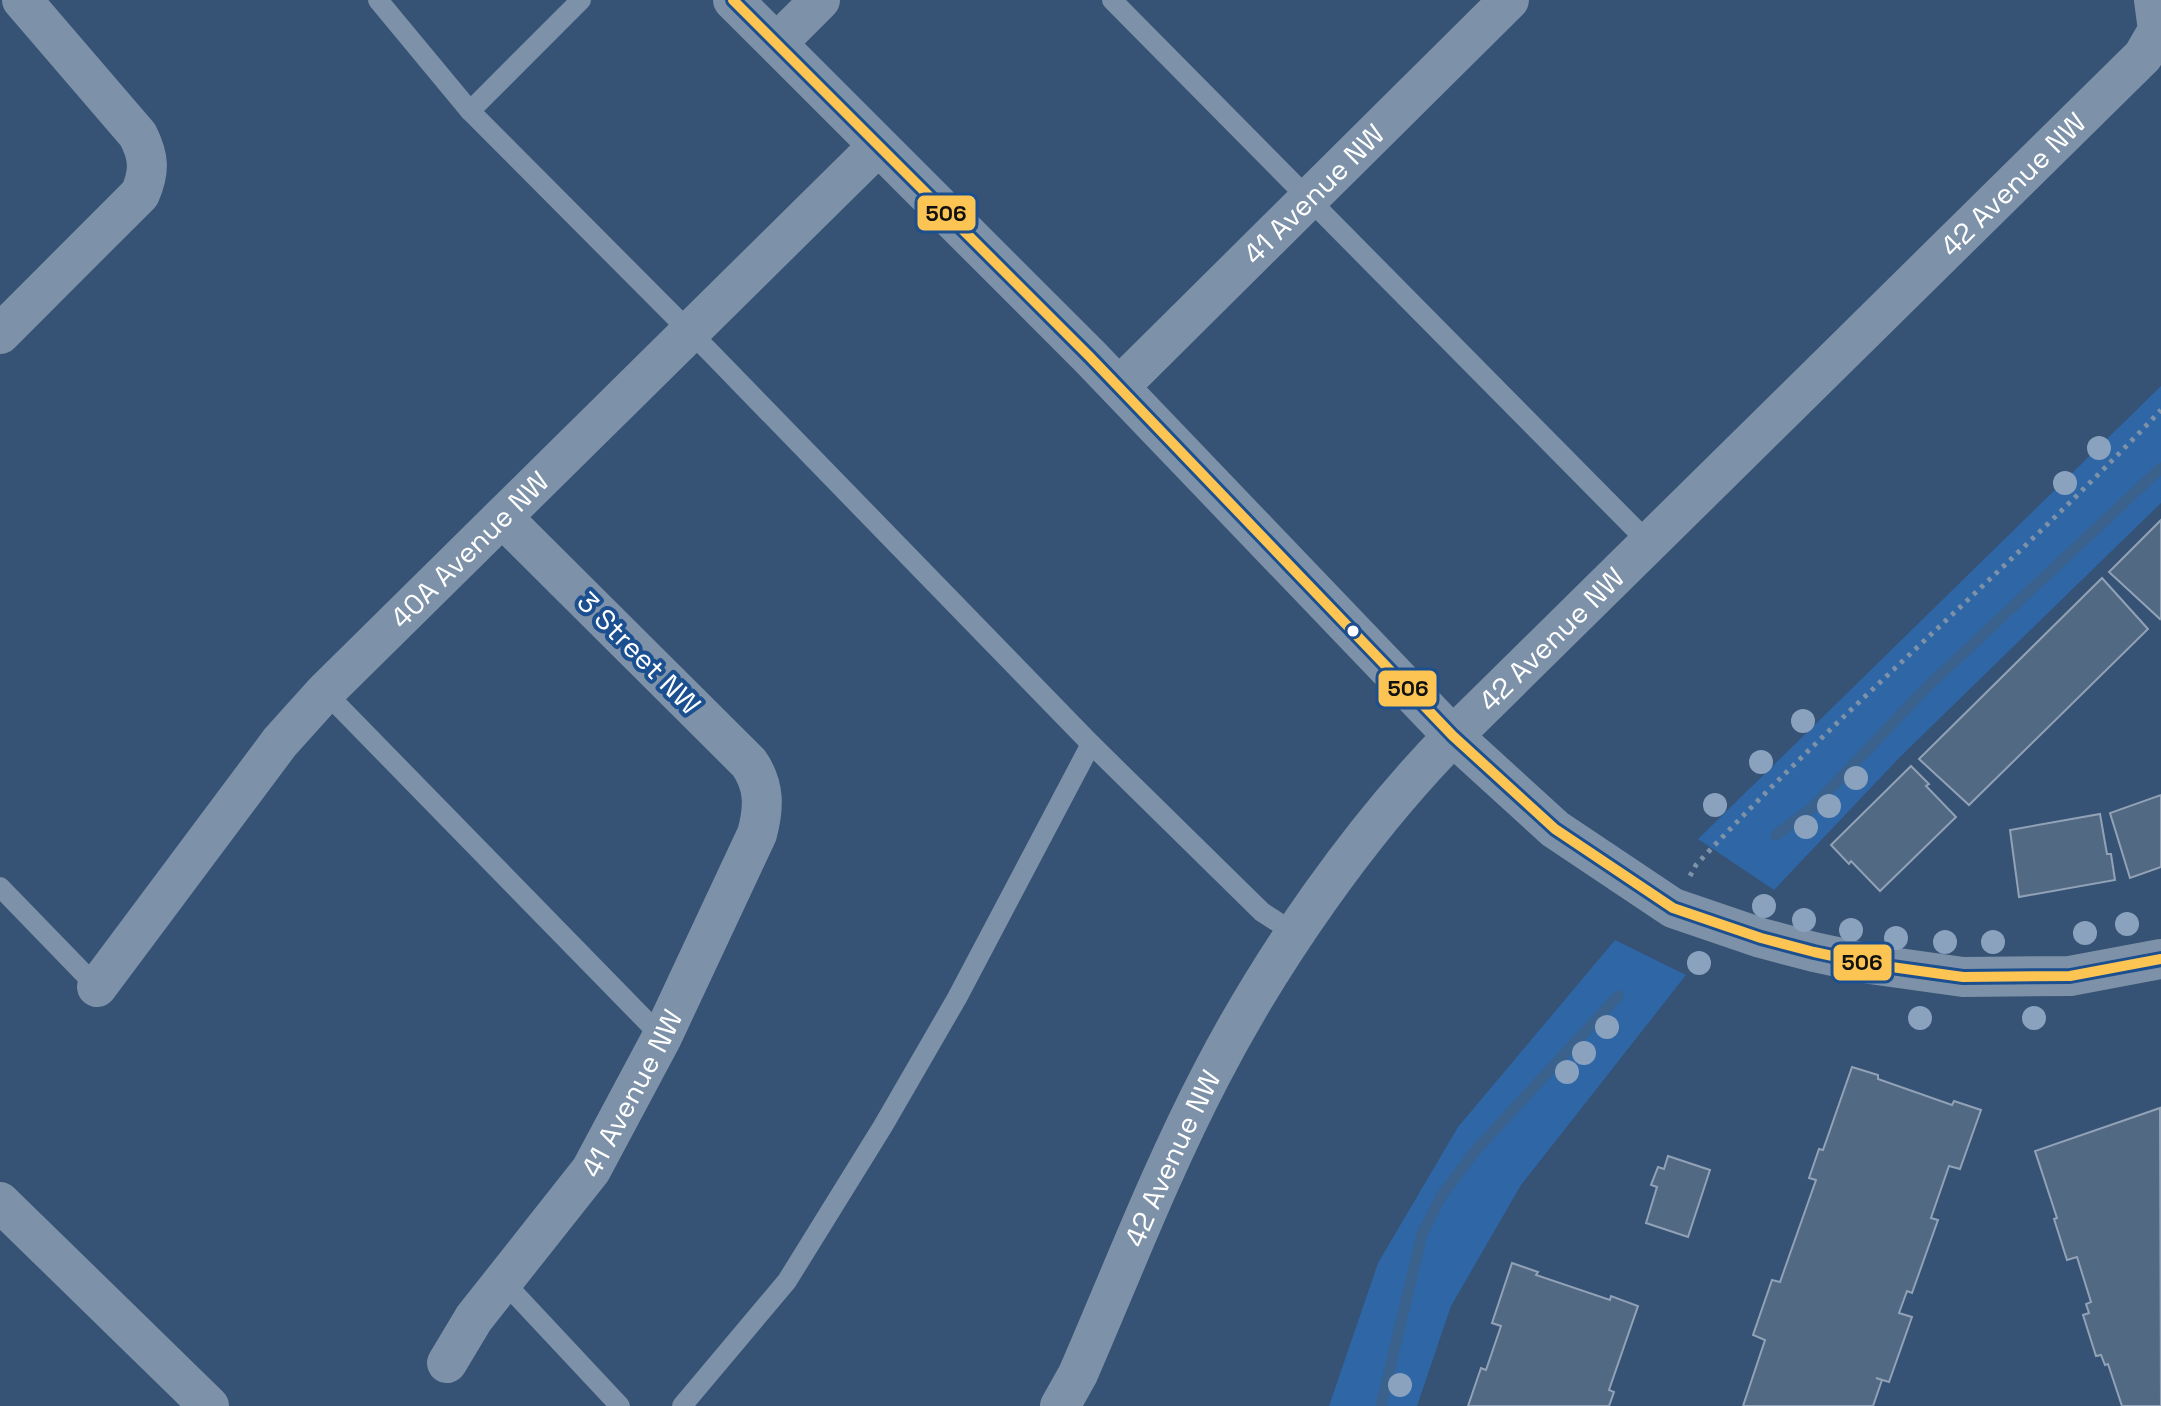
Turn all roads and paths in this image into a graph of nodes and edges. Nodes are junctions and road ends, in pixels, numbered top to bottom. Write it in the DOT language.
graph roads {
  1 [pos="22,0"];
  2 [pos="378,0"];
  3 [pos="581,0"];
  4 [pos="733,0"];
  5 [pos="820,0"];
  6 [pos="1112,0"];
  7 [pos="1509,0"];
  8 [pos="2156,10"];
  9 [pos="777,43"];
  10 [pos="470,111"];
  11 [pos="878,146"];
  12 [pos="1306,198"];
  13 [pos="690,333"];
  14 [pos="0,334"];
  15 [pos="1119,387"];
  16 [pos="2161,410"];
  17 [pos="503,518"];
  18 [pos="1648,542"];
  19 [pos="325,692"];
  20 [pos="1453,736"];
  21 [pos="1091,744"];
  22 [pos="763,795"];
  23 [pos="1689,878"];
  24 [pos="0,887"];
  25 [pos="1296,934"];
  26 [pos="2161,959"];
  27 [pos="97,987"];
  28 [pos="662,1037"];
  29 [pos="0,1202"];
  30 [pos="503,1281"];
  31 [pos="447,1363"];
  32 [pos="209,1406"];
  33 [pos="620,1406"];
  34 [pos="682,1406"];
  35 [pos="1060,1406"];
  1 -- 14 [label="street"];
  2 -- 10 [label="lane"];
  3 -- 10 [label="lane"];
  4 -- 9 [label="street"];
  5 -- 9 [label="street"];
  6 -- 12 [label="lane"];
  7 -- 12 [label="street, 41 Avenue NW"];
  8 -- 18 [label="street, 42 Avenue NW"];
  9 -- 11 [label="street"];
  10 -- 13 [label="lane"];
  11 -- 13 [label="street, 40A Avenue NW"];
  11 -- 15 [label="street"];
  12 -- 15 [label="street, 41 Avenue NW"];
  12 -- 18 [label="lane"];
  13 -- 17 [label="street, 40A Avenue NW"];
  13 -- 21 [label="lane"];
  15 -- 20 [label="street"];
  16 -- 23 [label="path"];
  17 -- 19 [label="street, 40A Avenue NW"];
  17 -- 22 [label="street, 3 Street NW"];
  18 -- 20 [label="street, 42 Avenue NW"];
  19 -- 27 [label="street, 40A Avenue NW"];
  19 -- 28 [label="lane"];
  20 -- 25 [label="street, 42 Avenue NW"];
  20 -- 26 [label="street"];
  21 -- 25 [label="lane"];
  21 -- 34 [label="lane"];
  22 -- 28 [label="street, 41 Avenue NW"];
  24 -- 27 [label="lane"];
  25 -- 35 [label="street, 42 Avenue NW"];
  28 -- 30 [label="street, 41 Avenue NW"];
  29 -- 32 [label="street"];
  30 -- 31 [label="street, 41 Avenue NW"];
  30 -- 33 [label="lane"];
}
